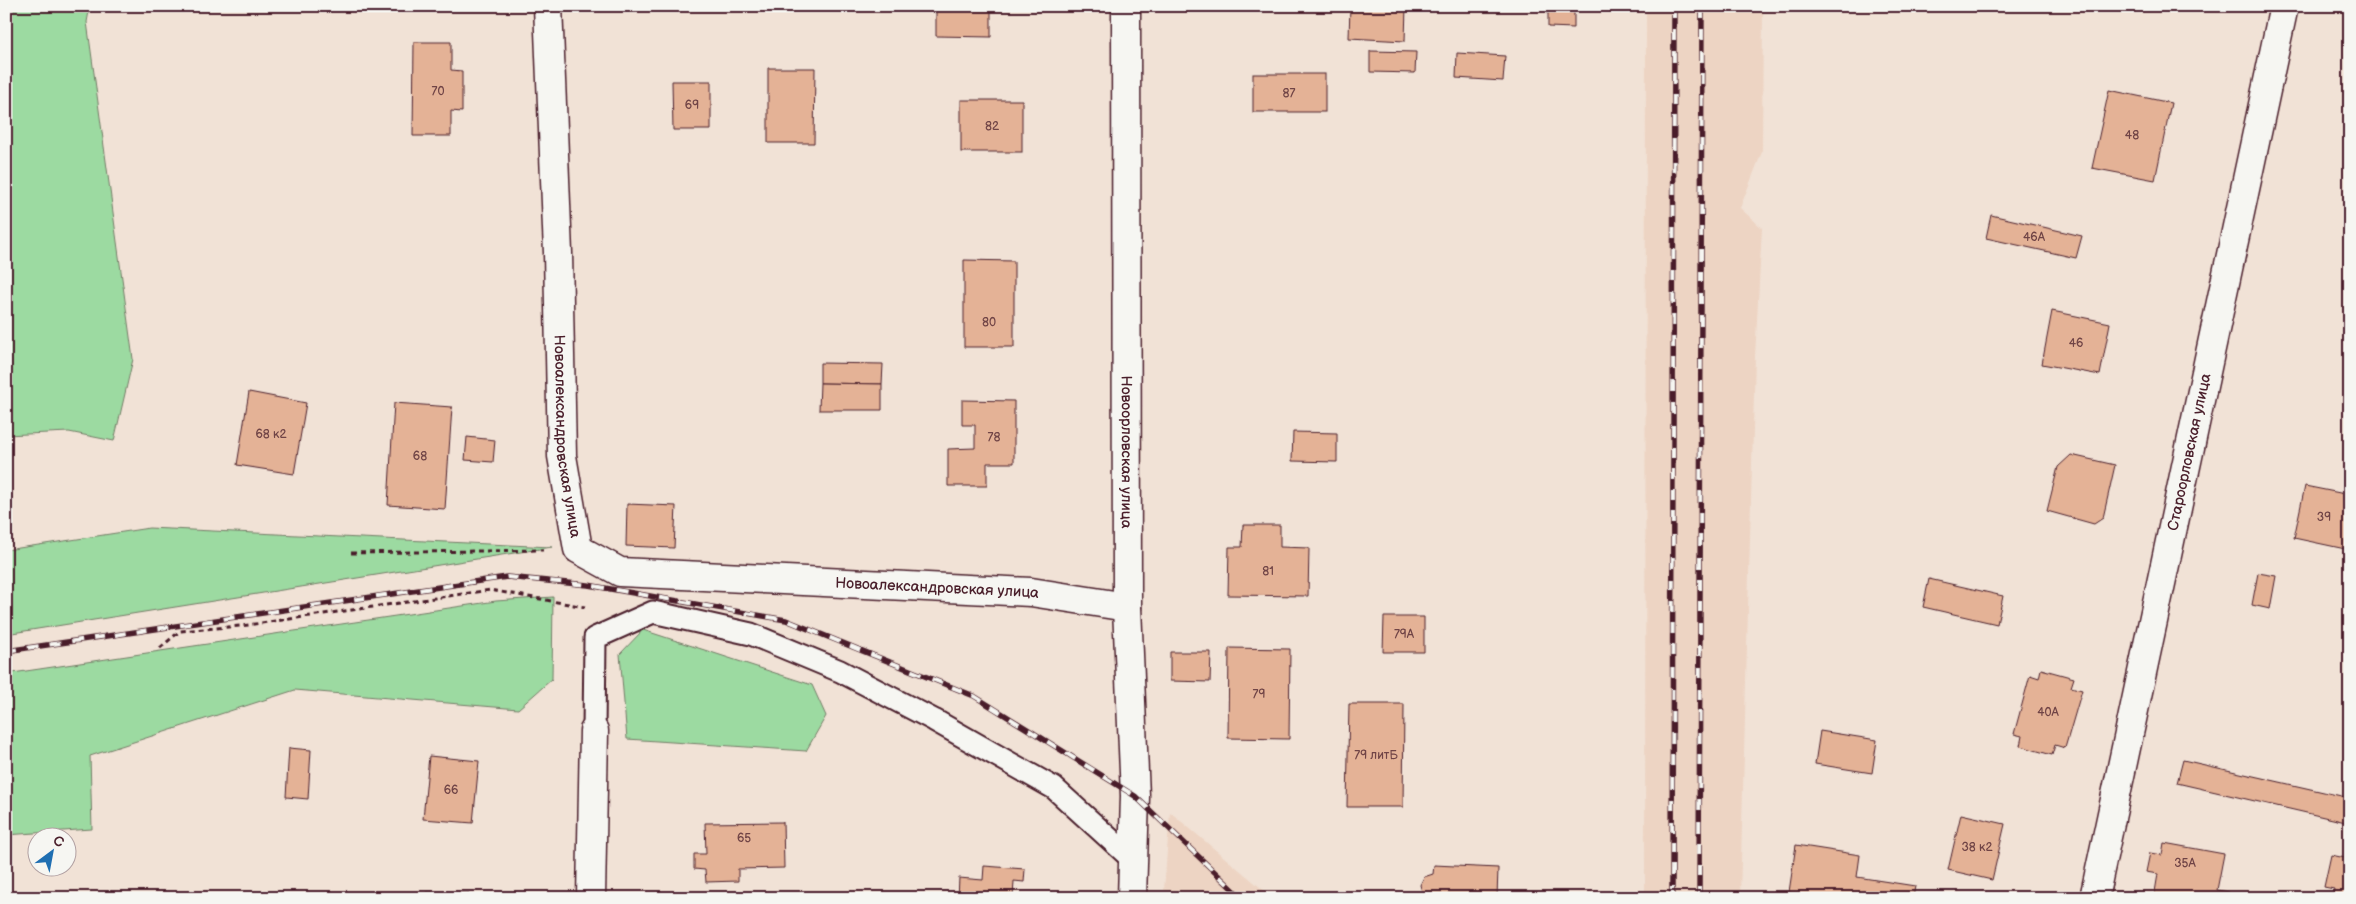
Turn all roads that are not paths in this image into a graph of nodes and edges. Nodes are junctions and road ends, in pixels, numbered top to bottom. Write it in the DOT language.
graph roads {
  1 [pos="548,6"];
  2 [pos="1126,6"];
  3 [pos="2284,6"];
  4 [pos="1127,606"];
  5 [pos="594,731"];
  6 [pos="1133,860"];
  7 [pos="591,898"];
  8 [pos="1132,898"];
  9 [pos="2094,898"];
  1 -- 4 [label="street, Новоалександровская улица"];
  2 -- 4 [label="street, Новоорловская улица"];
  3 -- 9 [label="street, Староорловская улица"];
  4 -- 6 [label="street, Новоорловская улица"];
  5 -- 6 [label="lane"];
  5 -- 7 [label="street"];
  6 -- 8 [label="street, Новоорловская улица"];
}
